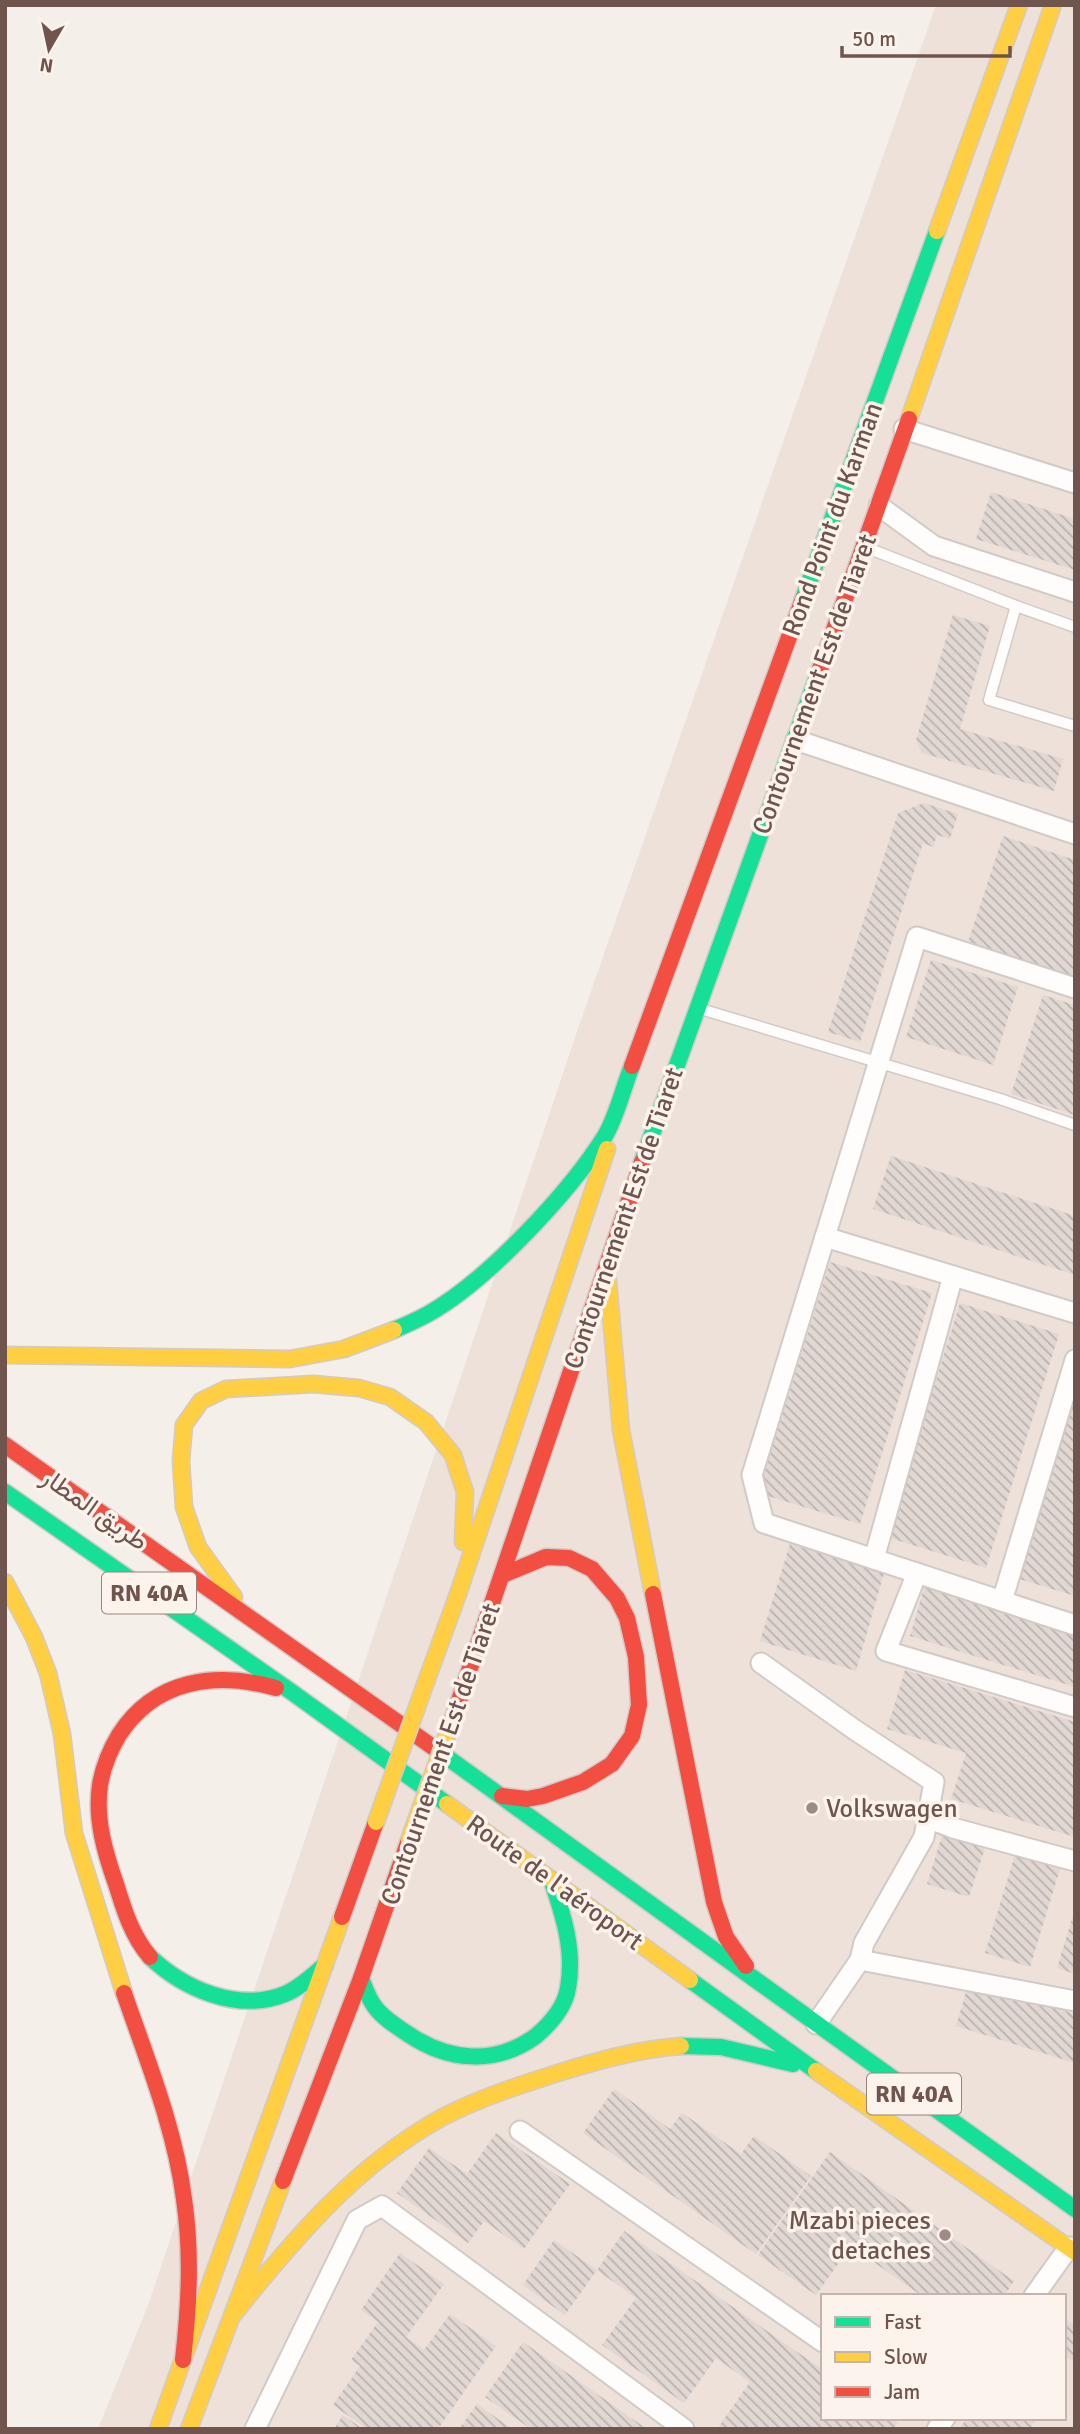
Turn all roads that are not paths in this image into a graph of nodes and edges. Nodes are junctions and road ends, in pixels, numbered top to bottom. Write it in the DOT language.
graph roads {
  1 [pos="1019,5"];
  2 [pos="1052,5"];
  3 [pos="904,429"];
  4 [pos="1075,483"];
  5 [pos="879,506"];
  6 [pos="864,546"];
  7 [pos="1075,592"];
  8 [pos="1016,606"];
  9 [pos="1075,627"];
  10 [pos="1075,726"];
  11 [pos="796,740"];
  12 [pos="1075,834"];
  13 [pos="1075,988"];
  14 [pos="697,1008"];
  15 [pos="645,1032"];
  16 [pos="879,1062"];
  17 [pos="1075,1125"];
  18 [pos="825,1237"];
  19 [pos="607,1263"];
  20 [pos="953,1276"];
  21 [pos="1075,1313"];
  22 [pos="5,1355"];
  23 [pos="1075,1360"];
  24 [pos="5,1446"];
  25 [pos="5,1493"];
  26 [pos="874,1559"];
  27 [pos="917,1573"];
  28 [pos="503,1575"];
  29 [pos="5,1582"];
  30 [pos="458,1594"];
  31 [pos="1002,1601"];
  32 [pos="253,1622"];
  33 [pos="1075,1625"];
  34 [pos="761,1663"];
  35 [pos="293,1693"];
  36 [pos="1075,1707"];
  37 [pos="502,1796"];
  38 [pos="927,1818"];
  39 [pos="1075,1861"];
  40 [pos="551,1880"];
  41 [pos="624,1909"];
  42 [pos="860,1960"];
  43 [pos="325,1965"];
  44 [pos="361,1978"];
  45 [pos="753,1978"];
  46 [pos="1075,2001"];
  47 [pos="816,2024"];
  48 [pos="816,2071"];
  49 [pos="520,2131"];
  50 [pos="1075,2209"];
  51 [pos="1072,2250"];
  52 [pos="1036,2294"];
  53 [pos="233,2315"];
  54 [pos="821,2341"];
  55 [pos="183,2360"];
  56 [pos="158,2429"];
  57 [pos="189,2429"];
  58 [pos="255,2429"];
  59 [pos="684,2429"];
  1 -- 15 [label="main road, Rond Point du Karman"];
  2 -- 3 [label="main road, Contournement Est de Tiaret"];
  3 -- 4 [label="street"];
  3 -- 5 [label="main road, Contournement Est de Tiaret"];
  5 -- 6 [label="main road, Contournement Est de Tiaret"];
  5 -- 7 [label="street"];
  6 -- 8 [label="lane"];
  6 -- 11 [label="main road, Contournement Est de Tiaret"];
  8 -- 9 [label="lane"];
  8 -- 10 [label="lane"];
  11 -- 12 [label="street"];
  11 -- 14 [label="main road, Contournement Est de Tiaret"];
  13 -- 16 [label="street"];
  14 -- 16 [label="lane"];
  14 -- 19 [label="main road, Contournement Est de Tiaret"];
  15 -- 22 [label="main road"];
  15 -- 30 [label="main road, Contournement Est de Tiaret"];
  16 -- 17 [label="lane"];
  16 -- 18 [label="street"];
  18 -- 20 [label="street"];
  18 -- 26 [label="street"];
  19 -- 28 [label="main road, Contournement Est de Tiaret"];
  19 -- 45 [label="main road"];
  20 -- 21 [label="street"];
  20 -- 26 [label="street"];
  23 -- 31 [label="street"];
  24 -- 32 [label="main road, طريق المطار / RN 40A"];
  25 -- 35 [label="main road, طريق المطار / RN 40A"];
  26 -- 27 [label="street"];
  27 -- 31 [label="street"];
  27 -- 36 [label="street"];
  28 -- 37 [label="main road"];
  28 -- 44 [label="main road, Contournement Est de Tiaret, bridge"];
  29 -- 55 [label="main road"];
  30 -- 32 [label="main road"];
  30 -- 43 [label="main road, Contournement Est de Tiaret, bridge"];
  31 -- 33 [label="street"];
  32 -- 37 [label="main road, Route de l'aéroport / RN 40A"];
  34 -- 38 [label="street"];
  35 -- 40 [label="main road, Route de l'aéroport / RN 40A"];
  35 -- 43 [label="main road"];
  37 -- 41 [label="main road, Route de l'aéroport / RN 40A"];
  38 -- 39 [label="street"];
  38 -- 42 [label="street"];
  40 -- 41 [label="main road, Route de l'aéroport / RN 40A"];
  40 -- 44 [label="main road"];
  41 -- 45 [label="main road, Route de l'aéroport / RN 40A"];
  41 -- 48 [label="main road, Route de l'aéroport / RN 40A"];
  42 -- 46 [label="street"];
  42 -- 47 [label="street"];
  43 -- 55 [label="main road, Contournement Est de Tiaret"];
  44 -- 53 [label="main road, Contournement Est de Tiaret"];
  45 -- 47 [label="main road, RN 40A"];
  47 -- 50 [label="main road, RN 40A"];
  48 -- 51 [label="main road, RN 40A"];
  48 -- 53 [label="main road"];
  49 -- 54 [label="street"];
  51 -- 52 [label="street"];
  53 -- 57 [label="main road, Contournement Est de Tiaret"];
  55 -- 56 [label="main road, Contournement Est de Tiaret"];
  58 -- 59 [label="street"];
}
